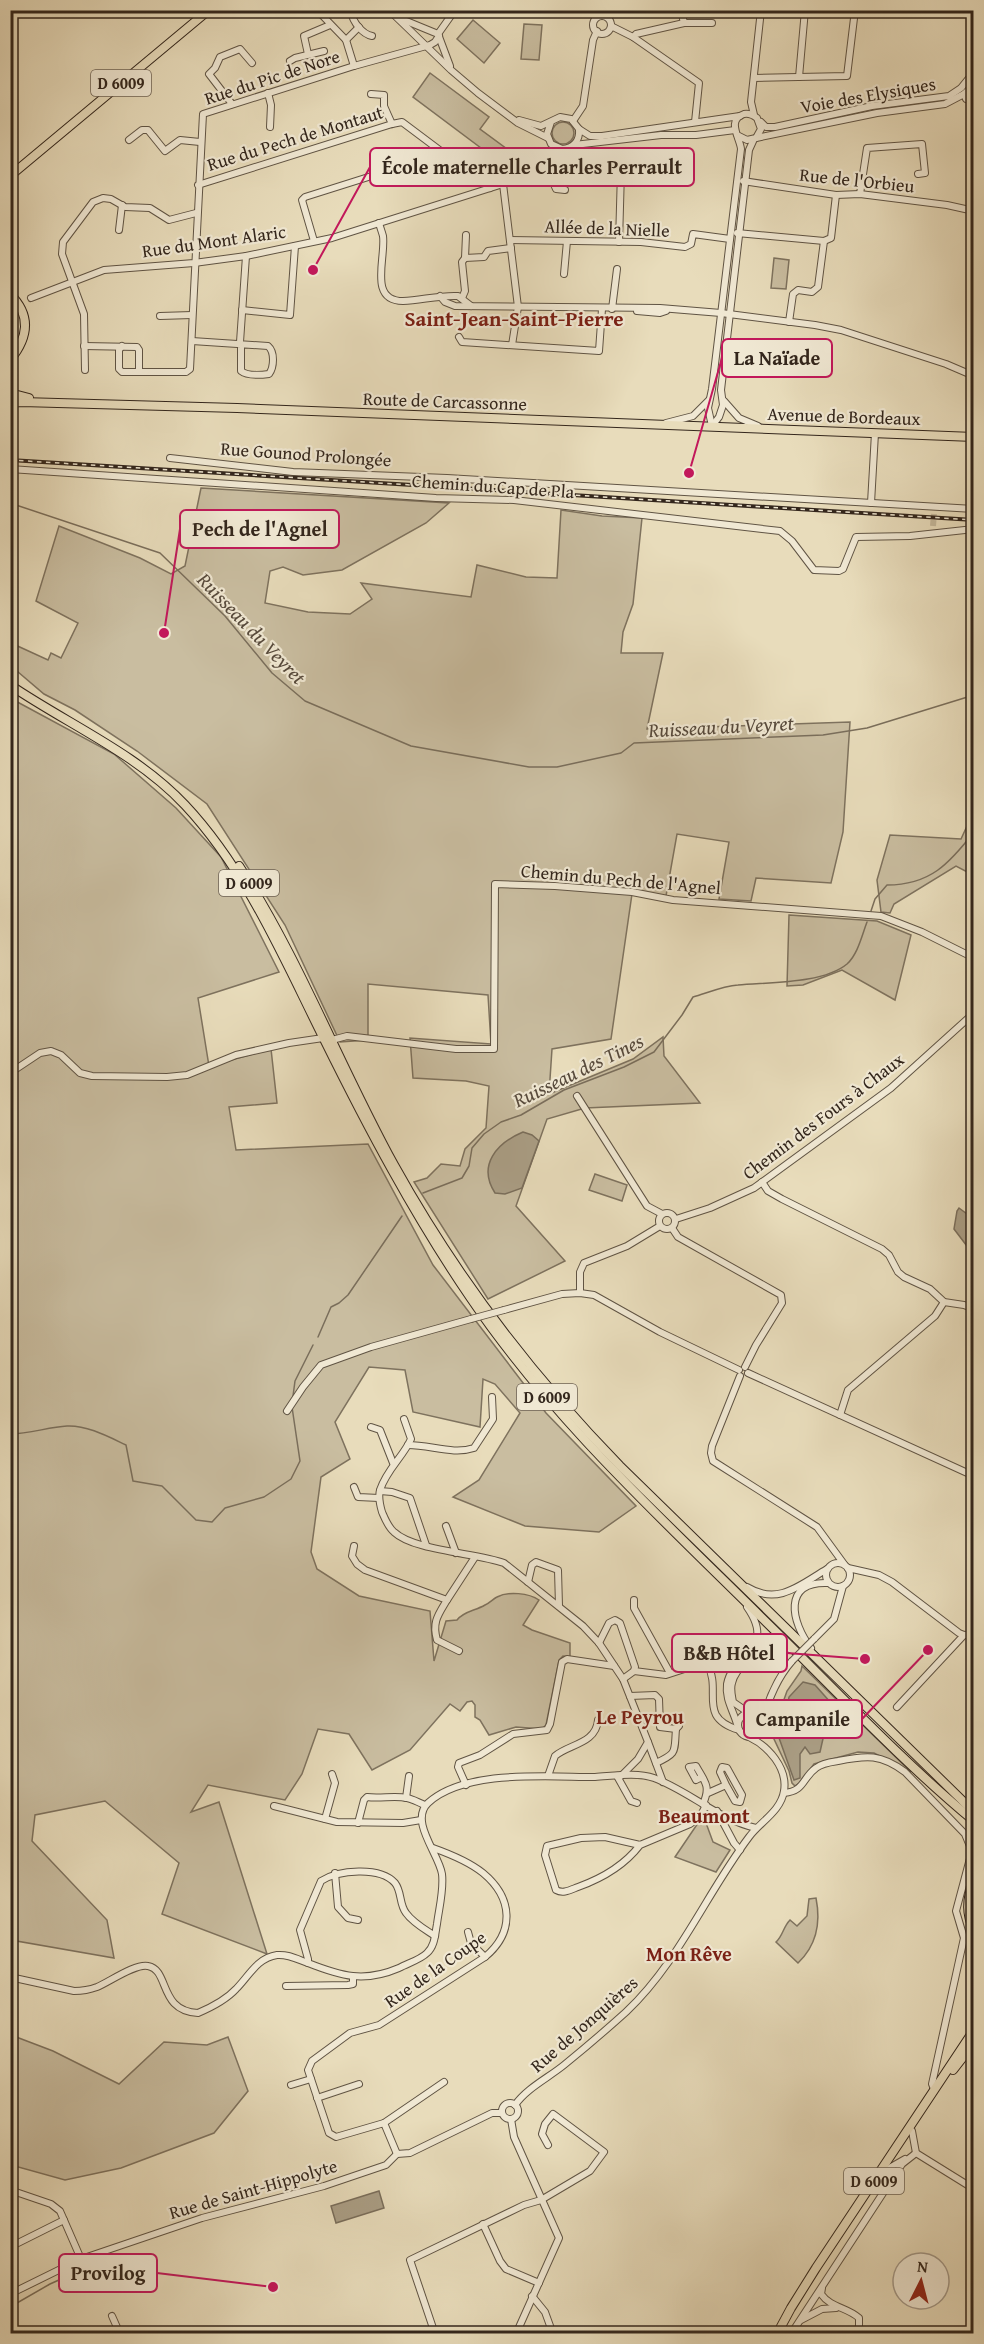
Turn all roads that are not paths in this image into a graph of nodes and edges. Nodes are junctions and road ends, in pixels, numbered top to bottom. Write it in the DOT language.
graph roads {
  1 [pos="209,10"];
  2 [pos="299,10"];
  3 [pos="309,10"];
  4 [pos="317,10"];
  5 [pos="455,10"];
  6 [pos="681,10"];
  7 [pos="761,10"];
  8 [pos="805,10"];
  9 [pos="855,10"];
  10 [pos="351,12"];
  11 [pos="391,13"];
  12 [pos="601,13"];
  13 [pos="684,23"];
  14 [pos="712,23"];
  15 [pos="330,25"];
  16 [pos="611,26"];
  17 [pos="359,27"];
  18 [pos="597,31"];
  19 [pos="436,34"];
  20 [pos="372,36"];
  21 [pos="633,37"];
  22 [pos="346,40"];
  23 [pos="424,45"];
  24 [pos="324,51"];
  25 [pos="308,54"];
  26 [pos="290,61"];
  27 [pos="252,63"];
  28 [pos="354,66"];
  29 [pos="451,70"];
  30 [pos="974,72"];
  31 [pos="799,76"];
  32 [pos="754,78"];
  33 [pos="974,86"];
  34 [pos="268,93"];
  35 [pos="371,94"];
  36 [pos="964,94"];
  37 [pos="974,101"];
  38 [pos="751,102"];
  39 [pos="232,104"];
  40 [pos="509,115"];
  41 [pos="742,115"];
  42 [pos="754,115"];
  43 [pos="573,121"];
  44 [pos="760,121"];
  45 [pos="551,122"];
  46 [pos="695,122"];
  47 [pos="392,124"];
  48 [pos="270,127"];
  49 [pos="579,129"];
  50 [pos="970,131"];
  51 [pos="736,133"];
  52 [pos="548,138"];
  53 [pos="755,138"];
  54 [pos="129,140"];
  55 [pos="200,142"];
  56 [pos="574,145"];
  57 [pos="557,148"];
  58 [pos="440,152"];
  59 [pos="33,155"];
  60 [pos="974,159"];
  61 [pos="544,162"];
  62 [pos="621,171"];
  63 [pos="918,174"];
  64 [pos="10,176"];
  65 [pos="737,179"];
  66 [pos="10,181"];
  67 [pos="746,183"];
  68 [pos="198,184"];
  69 [pos="503,184"];
  70 [pos="490,188"];
  71 [pos="565,190"];
  72 [pos="860,194"];
  73 [pos="836,195"];
  74 [pos="122,205"];
  75 [pos="974,211"];
  76 [pos="196,213"];
  77 [pos="379,223"];
  78 [pos="119,230"];
  79 [pos="740,233"];
  80 [pos="466,235"];
  81 [pos="730,235"];
  82 [pos="510,240"];
  83 [pos="314,241"];
  84 [pos="567,241"];
  85 [pos="824,241"];
  86 [pos="619,242"];
  87 [pos="295,246"];
  88 [pos="511,248"];
  89 [pos="246,256"];
  90 [pos="465,258"];
  91 [pos="194,263"];
  92 [pos="617,269"];
  93 [pos="564,274"];
  94 [pos="73,283"];
  95 [pos="11,295"];
  96 [pos="440,296"];
  97 [pos="31,298"];
  98 [pos="462,298"];
  99 [pos="471,306"];
  100 [pos="518,307"];
  101 [pos="602,309"];
  102 [pos="612,309"];
  103 [pos="242,310"];
  104 [pos="721,313"];
  105 [pos="192,315"];
  106 [pos="730,315"];
  107 [pos="160,316"];
  108 [pos="789,322"];
  109 [pos="24,336"];
  110 [pos="459,337"];
  111 [pos="192,341"];
  112 [pos="241,344"];
  113 [pos="512,345"];
  114 [pos="84,346"];
  115 [pos="122,346"];
  116 [pos="717,350"];
  117 [pos="726,351"];
  118 [pos="10,354"];
  119 [pos="10,360"];
  120 [pos="85,370"];
  121 [pos="139,372"];
  122 [pos="974,376"];
  123 [pos="10,393"];
  124 [pos="709,400"];
  125 [pos="723,400"];
  126 [pos="10,404"];
  127 [pos="177,406"];
  128 [pos="660,424"];
  129 [pos="712,426"];
  130 [pos="780,429"];
  131 [pos="875,433"];
  132 [pos="974,436"];
  133 [pos="170,458"];
  134 [pos="10,469"];
  135 [pos="871,503"];
  136 [pos="974,509"];
  137 [pos="933,526"];
  138 [pos="974,529"];
  139 [pos="933,534"];
  140 [pos="10,679"];
  141 [pos="10,685"];
  142 [pos="974,958"];
  143 [pos="974,1013"];
  144 [pos="327,1039"];
  145 [pos="10,1073"];
  146 [pos="577,1096"];
  147 [pos="762,1182"];
  148 [pos="662,1214"];
  149 [pos="676,1219"];
  150 [pos="660,1226"];
  151 [pos="672,1228"];
  152 [pos="580,1293"];
  153 [pos="944,1302"];
  154 [pos="974,1309"];
  155 [pos="743,1372"];
  156 [pos="492,1397"];
  157 [pos="287,1411"];
  158 [pos="840,1415"];
  159 [pos="404,1419"];
  160 [pos="371,1427"];
  161 [pos="408,1445"];
  162 [pos="393,1463"];
  163 [pos="974,1476"];
  164 [pos="354,1487"];
  165 [pos="379,1494"];
  166 [pos="446,1526"];
  167 [pos="826,1539"];
  168 [pos="354,1545"];
  169 [pos="426,1545"];
  170 [pos="456,1553"];
  171 [pos="475,1557"];
  172 [pos="846,1566"];
  173 [pos="829,1567"];
  174 [pos="870,1573"];
  175 [pos="850,1578"];
  176 [pos="735,1580"];
  177 [pos="528,1581"];
  178 [pos="831,1585"];
  179 [pos="843,1586"];
  180 [pos="738,1594"];
  181 [pos="447,1600"];
  182 [pos="634,1600"];
  183 [pos="560,1606"];
  184 [pos="974,1634"];
  185 [pos="964,1635"];
  186 [pos="813,1638"];
  187 [pos="599,1643"];
  188 [pos="459,1651"];
  189 [pos="791,1660"];
  190 [pos="804,1660"];
  191 [pos="822,1663"];
  192 [pos="614,1666"];
  193 [pos="634,1671"];
  194 [pos="670,1673"];
  195 [pos="623,1679"];
  196 [pos="630,1696"];
  197 [pos="897,1707"];
  198 [pos="751,1713"];
  199 [pos="598,1720"];
  200 [pos="762,1726"];
  201 [pos="738,1727"];
  202 [pos="749,1737"];
  203 [pos="648,1742"];
  204 [pos="769,1751"];
  205 [pos="656,1763"];
  206 [pos="332,1774"];
  207 [pos="409,1776"];
  208 [pos="548,1776"];
  209 [pos="619,1776"];
  210 [pos="702,1776"];
  211 [pos="663,1782"];
  212 [pos="945,1783"];
  213 [pos="466,1785"];
  214 [pos="726,1785"];
  215 [pos="708,1793"];
  216 [pos="784,1793"];
  217 [pos="406,1798"];
  218 [pos="637,1803"];
  219 [pos="952,1804"];
  220 [pos="425,1805"];
  221 [pos="705,1805"];
  222 [pos="274,1806"];
  223 [pos="974,1806"];
  224 [pos="716,1810"];
  225 [pos="974,1812"];
  226 [pos="325,1819"];
  227 [pos="421,1820"];
  228 [pos="974,1821"];
  229 [pos="358,1823"];
  230 [pos="756,1828"];
  231 [pos="974,1828"];
  232 [pos="640,1845"];
  233 [pos="432,1848"];
  234 [pos="740,1850"];
  235 [pos="335,1873"];
  236 [pos="974,1880"];
  237 [pos="974,1896"];
  238 [pos="974,1918"];
  239 [pos="358,1920"];
  240 [pos="974,1930"];
  241 [pos="468,1932"];
  242 [pos="435,1936"];
  243 [pos="485,1957"];
  244 [pos="308,1963"];
  245 [pos="10,1977"];
  246 [pos="353,1977"];
  247 [pos="286,1986"];
  248 [pos="974,2030"];
  249 [pos="974,2038"];
  250 [pos="974,2043"];
  251 [pos="950,2073"];
  252 [pos="311,2079"];
  253 [pos="444,2082"];
  254 [pos="359,2084"];
  255 [pos="291,2085"];
  256 [pos="934,2089"];
  257 [pos="317,2098"];
  258 [pos="515,2105"];
  259 [pos="502,2113"];
  260 [pos="511,2119"];
  261 [pos="384,2123"];
  262 [pos="912,2131"];
  263 [pos="548,2145"];
  264 [pos="916,2153"];
  265 [pos="397,2154"];
  266 [pos="881,2179"];
  267 [pos="974,2189"];
  268 [pos="10,2190"];
  269 [pos="541,2200"];
  270 [pos="64,2220"];
  271 [pos="483,2224"];
  272 [pos="10,2247"];
  273 [pos="81,2259"];
  274 [pos="539,2283"];
  275 [pos="823,2285"];
  276 [pos="10,2294"];
  277 [pos="532,2296"];
  278 [pos="843,2308"];
  279 [pos="112,2316"];
  280 [pos="799,2321"];
  281 [pos="120,2334"];
  282 [pos="435,2334"];
  283 [pos="516,2334"];
  284 [pos="553,2334"];
  285 [pos="777,2334"];
  286 [pos="782,2334"];
  287 [pos="791,2334"];
  288 [pos="856,2334"];
  1 -- 59 [label="main road, D 6009"];
  2 -- 3 [label="street"];
  4 -- 15 [label="street"];
  5 -- 19 [label="street"];
  6 -- 13 [label="street"];
  7 -- 32 [label="street"];
  8 -- 31 [label="street"];
  9 -- 31 [label="street"];
  10 -- 17 [label="street"];
  11 -- 19 [label="street"];
  11 -- 23 [label="street"];
  12 -- 16 [label="street"];
  12 -- 18 [label="street"];
  13 -- 14 [label="street"];
  13 -- 21 [label="street"];
  15 -- 22 [label="street"];
  15 -- 25 [label="street"];
  16 -- 18 [label="street"];
  16 -- 21 [label="street"];
  17 -- 20 [label="street"];
  17 -- 22 [label="street"];
  18 -- 43 [label="street"];
  19 -- 23 [label="street, Rue du Pic de Nore"];
  19 -- 29 [label="street"];
  21 -- 46 [label="street"];
  22 -- 28 [label="street"];
  23 -- 28 [label="street, Rue du Pic de Nore"];
  23 -- 29 [label="street"];
  24 -- 25 [label="street"];
  25 -- 26 [label="street"];
  27 -- 39 [label="street"];
  28 -- 34 [label="street, Rue du Pic de Nore"];
  29 -- 40 [label="street"];
  30 -- 44 [label="street, Voie des Elysiques"];
  31 -- 32 [label="street"];
  32 -- 38 [label="street"];
  33 -- 36 [label="street, Voie des Elysiques"];
  34 -- 39 [label="street, Rue du Pic de Nore"];
  34 -- 48 [label="street"];
  35 -- 47 [label="street"];
  36 -- 37 [label="street"];
  36 -- 53 [label="street, Voie des Elysiques"];
  38 -- 41 [label="street"];
  38 -- 42 [label="street"];
  39 -- 55 [label="street, Rue du Pic de Nore"];
  40 -- 45 [label="street"];
  40 -- 52 [label="street"];
  41 -- 42 [label="street"];
  41 -- 46 [label="street"];
  41 -- 51 [label="street"];
  42 -- 44 [label="street"];
  43 -- 45 [label="street"];
  43 -- 49 [label="street"];
  44 -- 53 [label="street"];
  45 -- 52 [label="street"];
  46 -- 49 [label="street"];
  47 -- 58 [label="street, Rue du Pech de Montaut"];
  47 -- 68 [label="street, Rue du Pech de Montaut"];
  49 -- 56 [label="street"];
  50 -- 60 [label="street"];
  51 -- 53 [label="street"];
  51 -- 56 [label="street"];
  51 -- 65 [label="street"];
  52 -- 57 [label="street"];
  53 -- 67 [label="street"];
  54 -- 55 [label="street"];
  55 -- 68 [label="street, Rue du Pic de Nore"];
  56 -- 57 [label="street"];
  57 -- 61 [label="street, Rue du Mont Alaric"];
  58 -- 70 [label="street"];
  58 -- 83 [label="street"];
  59 -- 64 [label="main road, D 6009"];
  59 -- 66 [label="main road"];
  61 -- 69 [label="street, Rue du Mont Alaric"];
  61 -- 71 [label="street"];
  62 -- 86 [label="street"];
  63 -- 72 [label="street"];
  65 -- 67 [label="street, Rue de l'Orbieu"];
  65 -- 81 [label="street"];
  67 -- 73 [label="street, Rue de l'Orbieu"];
  67 -- 79 [label="street"];
  68 -- 76 [label="street, Rue du Pic de Nore"];
  69 -- 70 [label="street, Rue du Mont Alaric"];
  69 -- 82 [label="street"];
  70 -- 77 [label="street, Rue du Mont Alaric"];
  72 -- 73 [label="street, Rue de l'Orbieu"];
  72 -- 75 [label="street, Rue de l'Orbieu"];
  73 -- 85 [label="street"];
  74 -- 76 [label="street"];
  74 -- 78 [label="street"];
  74 -- 94 [label="street"];
  76 -- 91 [label="street, Rue du Pic de Nore"];
  77 -- 83 [label="street, Rue du Mont Alaric"];
  77 -- 96 [label="street"];
  79 -- 81 [label="street"];
  79 -- 85 [label="street"];
  79 -- 106 [label="street"];
  80 -- 90 [label="street"];
  81 -- 86 [label="street, Allée de la Nielle"];
  81 -- 104 [label="street"];
  82 -- 84 [label="street, Allée de la Nielle"];
  82 -- 88 [label="street"];
  83 -- 87 [label="street, Rue du Mont Alaric"];
  84 -- 86 [label="street, Allée de la Nielle"];
  84 -- 93 [label="street"];
  85 -- 108 [label="street"];
  87 -- 89 [label="street, Rue du Mont Alaric"];
  87 -- 103 [label="street"];
  88 -- 90 [label="street"];
  88 -- 100 [label="street"];
  89 -- 91 [label="street, Rue du Mont Alaric"];
  89 -- 103 [label="street"];
  90 -- 98 [label="street"];
  91 -- 94 [label="street, Rue du Mont Alaric"];
  91 -- 105 [label="street, Rue du Pic de Nore"];
  92 -- 102 [label="street"];
  94 -- 97 [label="street, Rue du Mont Alaric"];
  94 -- 114 [label="street"];
  95 -- 109 [label="main road"];
  96 -- 98 [label="street"];
  96 -- 99 [label="street"];
  98 -- 99 [label="street"];
  99 -- 100 [label="street"];
  100 -- 101 [label="street"];
  100 -- 113 [label="street"];
  101 -- 102 [label="street"];
  101 -- 113 [label="street"];
  102 -- 104 [label="street"];
  103 -- 112 [label="street"];
  104 -- 106 [label="street"];
  104 -- 116 [label="street"];
  105 -- 107 [label="street"];
  105 -- 111 [label="street, Rue du Pic de Nore"];
  106 -- 108 [label="street"];
  106 -- 117 [label="street"];
  108 -- 122 [label="street"];
  109 -- 118 [label="main road"];
  109 -- 119 [label="main road"];
  110 -- 113 [label="street"];
  111 -- 112 [label="street"];
  111 -- 121 [label="street, Rue du Pic de Nore"];
  112 -- 112 [label="street"];
  114 -- 115 [label="street"];
  114 -- 120 [label="street"];
  115 -- 121 [label="street"];
  115 -- 121 [label="street"];
  116 -- 117 [label="street"];
  116 -- 124 [label="street"];
  117 -- 125 [label="street"];
  123 -- 127 [label="main road, Route de Carcassonne"];
  124 -- 128 [label="street"];
  124 -- 129 [label="street"];
  125 -- 129 [label="street"];
  125 -- 130 [label="street"];
  126 -- 127 [label="main road, Route de Carcassonne"];
  127 -- 128 [label="main road, Route de Carcassonne"];
  128 -- 129 [label="main road, Route de Carcassonne"];
  129 -- 130 [label="main road, Avenue de Bordeaux"];
  130 -- 131 [label="main road, Avenue de Bordeaux"];
  131 -- 132 [label="main road, Avenue de Bordeaux"];
  131 -- 135 [label="street"];
  133 -- 135 [label="street, Rue Gounod Prolongée"];
  134 -- 139 [label="street, Chemin du Cap de Pla"];
  135 -- 136 [label="street, Rue Gounod Prolongée"];
  137 -- 139 [label="street"];
  138 -- 139 [label="street"];
  140 -- 144 [label="main road, D 6009"];
  141 -- 144 [label="main road, D 6009"];
  142 -- 144 [label="street, Chemin du Pech de l'Agnel"];
  143 -- 147 [label="street, Chemin des Fours à Chaux"];
  144 -- 145 [label="street, Chemin du Pech de l'Agnel"];
  144 -- 176 [label="main road, D 6009"];
  144 -- 180 [label="main road, D 6009"];
  146 -- 148 [label="street"];
  147 -- 149 [label="street, Chemin des Fours à Chaux"];
  147 -- 153 [label="street"];
  148 -- 149 [label="street"];
  148 -- 150 [label="street"];
  149 -- 151 [label="street"];
  150 -- 151 [label="street"];
  150 -- 152 [label="street"];
  151 -- 155 [label="street"];
  152 -- 155 [label="street"];
  152 -- 157 [label="street, bridge"];
  153 -- 154 [label="street"];
  153 -- 158 [label="street"];
  155 -- 158 [label="street"];
  155 -- 167 [label="street"];
  156 -- 161 [label="street"];
  158 -- 163 [label="street"];
  159 -- 161 [label="street"];
  160 -- 162 [label="street"];
  161 -- 162 [label="street"];
  162 -- 165 [label="street"];
  164 -- 165 [label="street"];
  165 -- 169 [label="street"];
  165 -- 169 [label="street"];
  166 -- 170 [label="street"];
  167 -- 172 [label="street"];
  167 -- 173 [label="street"];
  168 -- 181 [label="street"];
  169 -- 170 [label="street"];
  170 -- 171 [label="street"];
  171 -- 177 [label="street"];
  171 -- 181 [label="street"];
  172 -- 173 [label="street"];
  172 -- 174 [label="street"];
  172 -- 175 [label="street"];
  173 -- 176 [label="street"];
  173 -- 178 [label="street"];
  174 -- 175 [label="street"];
  174 -- 185 [label="street"];
  175 -- 179 [label="street"];
  176 -- 191 [label="main road, D 6009"];
  177 -- 183 [label="street"];
  177 -- 183 [label="street"];
  178 -- 179 [label="street"];
  178 -- 186 [label="street"];
  178 -- 191 [label="street"];
  179 -- 186 [label="street"];
  180 -- 190 [label="main road, D 6009"];
  180 -- 201 [label="street"];
  181 -- 188 [label="street"];
  182 -- 194 [label="street"];
  183 -- 187 [label="street"];
  184 -- 185 [label="street"];
  185 -- 197 [label="street"];
  186 -- 189 [label="street, bridge"];
  187 -- 192 [label="street"];
  187 -- 193 [label="street"];
  189 -- 198 [label="street"];
  189 -- 200 [label="street"];
  190 -- 198 [label="street"];
  190 -- 219 [label="main road, D 6009"];
  191 -- 212 [label="main road, D 6009"];
  192 -- 195 [label="street"];
  192 -- 213 [label="street"];
  193 -- 194 [label="street"];
  193 -- 195 [label="street"];
  194 -- 201 [label="street"];
  195 -- 196 [label="street"];
  196 -- 203 [label="street"];
  196 -- 205 [label="street"];
  198 -- 200 [label="street"];
  198 -- 201 [label="street"];
  199 -- 208 [label="street"];
  200 -- 202 [label="street"];
  200 -- 204 [label="street"];
  201 -- 202 [label="street"];
  202 -- 204 [label="street"];
  203 -- 205 [label="street"];
  203 -- 209 [label="street"];
  204 -- 216 [label="street"];
  205 -- 211 [label="street"];
  206 -- 226 [label="street"];
  207 -- 217 [label="street"];
  208 -- 209 [label="street"];
  208 -- 213 [label="street"];
  209 -- 211 [label="street"];
  209 -- 218 [label="street"];
  210 -- 215 [label="street"];
  211 -- 221 [label="street"];
  212 -- 223 [label="main road"];
  212 -- 225 [label="main road, D 6009"];
  213 -- 220 [label="street"];
  214 -- 214 [label="street"];
  214 -- 215 [label="street"];
  215 -- 221 [label="street"];
  216 -- 230 [label="street, Rue de Jonquières"];
  216 -- 256 [label="street"];
  217 -- 220 [label="street"];
  217 -- 229 [label="street"];
  219 -- 228 [label="main road, D 6009"];
  219 -- 231 [label="main road"];
  220 -- 227 [label="street"];
  221 -- 224 [label="street"];
  221 -- 232 [label="street"];
  222 -- 226 [label="street"];
  224 -- 230 [label="street"];
  224 -- 234 [label="street"];
  226 -- 229 [label="street"];
  227 -- 229 [label="street"];
  227 -- 233 [label="street"];
  230 -- 234 [label="street, Rue de Jonquières"];
  232 -- 232 [label="street"];
  233 -- 242 [label="street"];
  233 -- 243 [label="street, Rue de la Coupe"];
  234 -- 258 [label="street, Rue de Jonquières"];
  235 -- 239 [label="street"];
  235 -- 242 [label="street"];
  235 -- 244 [label="street"];
  236 -- 240 [label="main road"];
  237 -- 238 [label="main road"];
  241 -- 243 [label="street"];
  242 -- 246 [label="street"];
  243 -- 252 [label="street, Rue de la Coupe"];
  244 -- 245 [label="street"];
  244 -- 246 [label="street"];
  246 -- 247 [label="street"];
  248 -- 256 [label="main road, D 6009"];
  249 -- 251 [label="main road, D 6009"];
  250 -- 251 [label="main road"];
  251 -- 262 [label="main road, D 6009"];
  252 -- 255 [label="street"];
  252 -- 257 [label="street"];
  253 -- 261 [label="street"];
  254 -- 257 [label="street"];
  256 -- 285 [label="main road, D 6009"];
  257 -- 261 [label="street"];
  258 -- 259 [label="street"];
  258 -- 260 [label="street"];
  259 -- 260 [label="street"];
  259 -- 265 [label="street, Rue de Saint-Hippolyte"];
  260 -- 269 [label="street"];
  261 -- 265 [label="street"];
  262 -- 264 [label="street"];
  262 -- 266 [label="main road, D 6009"];
  263 -- 269 [label="street"];
  264 -- 266 [label="street"];
  264 -- 267 [label="street"];
  264 -- 275 [label="street"];
  265 -- 273 [label="street, Rue de Saint-Hippolyte"];
  266 -- 286 [label="main road, D 6009"];
  268 -- 270 [label="street"];
  269 -- 271 [label="street"];
  269 -- 274 [label="street"];
  270 -- 272 [label="street"];
  270 -- 273 [label="street"];
  271 -- 274 [label="street"];
  271 -- 282 [label="street"];
  273 -- 276 [label="street, Rue de Saint-Hippolyte"];
  274 -- 277 [label="street"];
  275 -- 278 [label="street"];
  275 -- 280 [label="street"];
  277 -- 283 [label="street"];
  277 -- 284 [label="street"];
  278 -- 280 [label="street"];
  278 -- 288 [label="street"];
  279 -- 281 [label="street"];
  280 -- 287 [label="street"];
}
